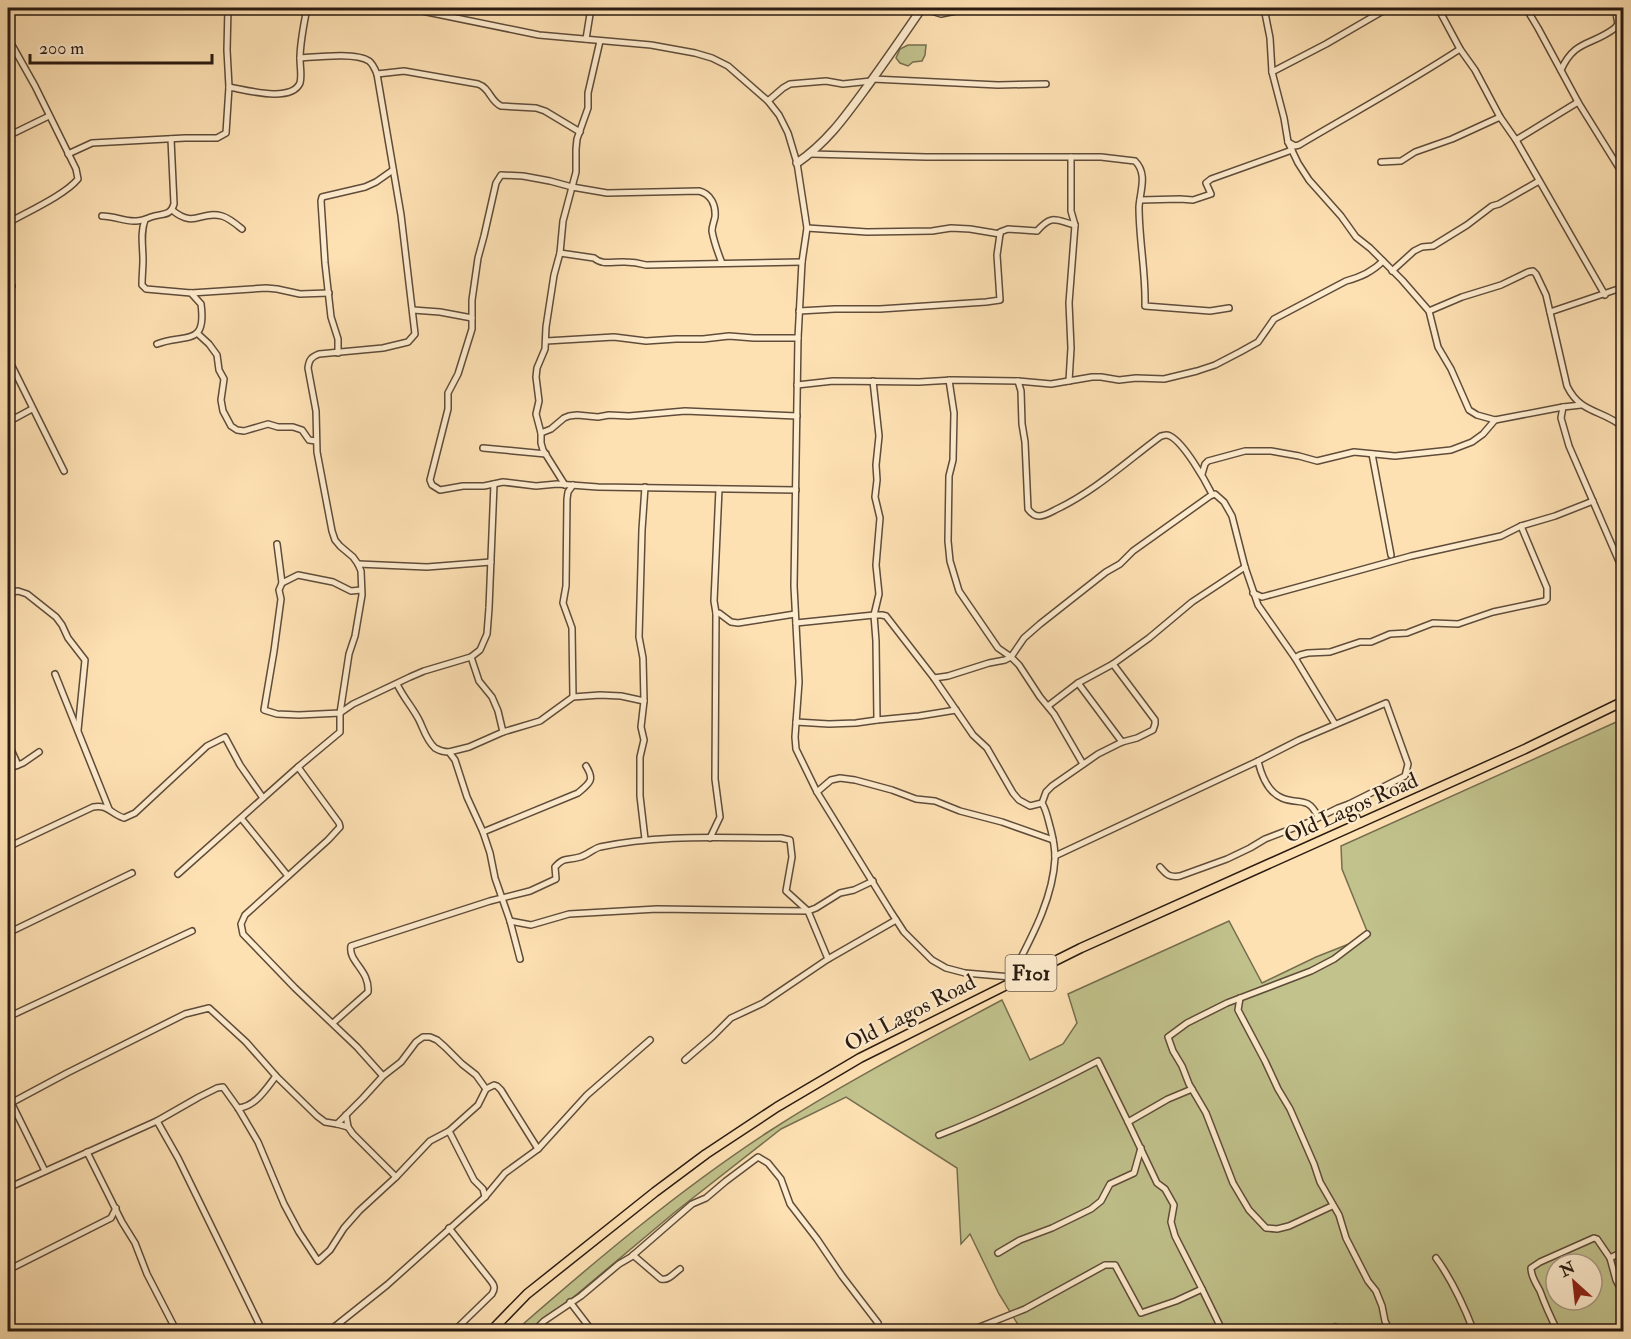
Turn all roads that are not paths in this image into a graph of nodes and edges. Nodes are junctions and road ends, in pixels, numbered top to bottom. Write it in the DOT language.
graph roads {
  1 [pos="228,8"];
  2 [pos="307,8"];
  3 [pos="390,8"];
  4 [pos="591,8"];
  5 [pos="922,8"];
  6 [pos="1088,8"];
  7 [pos="1123,8"];
  8 [pos="1264,8"];
  9 [pos="1373,8"];
  10 [pos="1438,8"];
  11 [pos="1526,8"];
  12 [pos="1615,8"];
  13 [pos="1385,9"];
  14 [pos="1141,10"];
  15 [pos="8,38"];
  16 [pos="586,39"];
  17 [pos="600,41"];
  18 [pos="1460,49"];
  19 [pos="300,58"];
  20 [pos="1561,70"];
  21 [pos="1272,72"];
  22 [pos="377,74"];
  23 [pos="872,80"];
  24 [pos="1046,84"];
  25 [pos="229,87"];
  26 [pos="768,101"];
  27 [pos="1578,102"];
  28 [pos="49,116"];
  29 [pos="1500,117"];
  30 [pos="580,132"];
  31 [pos="8,136"];
  32 [pos="171,139"];
  33 [pos="1516,140"];
  34 [pos="1288,142"];
  35 [pos="1292,150"];
  36 [pos="68,154"];
  37 [pos="811,154"];
  38 [pos="1071,157"];
  39 [pos="1381,162"];
  40 [pos="797,163"];
  41 [pos="393,170"];
  42 [pos="1623,176"];
  43 [pos="1539,181"];
  44 [pos="570,184"];
  45 [pos="1140,200"];
  46 [pos="172,210"];
  47 [pos="102,216"];
  48 [pos="145,220"];
  49 [pos="8,222"];
  50 [pos="1076,225"];
  51 [pos="807,228"];
  52 [pos="242,229"];
  53 [pos="1000,234"];
  54 [pos="560,253"];
  55 [pos="1383,261"];
  56 [pos="802,262"];
  57 [pos="722,263"];
  58 [pos="1392,271"];
  59 [pos="8,275"];
  60 [pos="1623,287"];
  61 [pos="191,293"];
  62 [pos="328,293"];
  63 [pos="1605,295"];
  64 [pos="8,296"];
  65 [pos="1229,308"];
  66 [pos="413,309"];
  67 [pos="799,311"];
  68 [pos="1429,311"];
  69 [pos="1550,312"];
  70 [pos="472,318"];
  71 [pos="197,333"];
  72 [pos="798,338"];
  73 [pos="546,341"];
  74 [pos="157,344"];
  75 [pos="338,353"];
  76 [pos="8,358"];
  77 [pos="949,380"];
  78 [pos="873,381"];
  79 [pos="1018,381"];
  80 [pos="1070,381"];
  81 [pos="797,385"];
  82 [pos="1581,405"];
  83 [pos="1563,407"];
  84 [pos="32,409"];
  85 [pos="797,416"];
  86 [pos="1495,420"];
  87 [pos="8,422"];
  88 [pos="1623,428"];
  89 [pos="541,433"];
  90 [pos="316,441"];
  91 [pos="483,448"];
  92 [pos="546,454"];
  93 [pos="1372,454"];
  94 [pos="64,471"];
  95 [pos="1202,474"];
  96 [pos="494,484"];
  97 [pos="566,485"];
  98 [pos="573,485"];
  99 [pos="645,488"];
  100 [pos="719,489"];
  101 [pos="796,490"];
  102 [pos="1212,494"];
  103 [pos="1593,501"];
  104 [pos="1521,526"];
  105 [pos="277,544"];
  106 [pos="1391,555"];
  107 [pos="491,562"];
  108 [pos="358,564"];
  109 [pos="1245,567"];
  110 [pos="1623,573"];
  111 [pos="282,583"];
  112 [pos="361,590"];
  113 [pos="8,593"];
  114 [pos="1253,593"];
  115 [pos="716,613"];
  116 [pos="795,614"];
  117 [pos="874,615"];
  118 [pos="796,623"];
  119 [pos="471,657"];
  120 [pos="1011,657"];
  121 [pos="1294,658"];
  122 [pos="1113,664"];
  123 [pos="54,674"];
  124 [pos="934,678"];
  125 [pos="1078,683"];
  126 [pos="397,684"];
  127 [pos="573,697"];
  128 [pos="1623,700"];
  129 [pos="644,701"];
  130 [pos="1048,706"];
  131 [pos="956,710"];
  132 [pos="340,713"];
  133 [pos="877,720"];
  134 [pos="796,722"];
  135 [pos="1335,724"];
  136 [pos="78,730"];
  137 [pos="503,732"];
  138 [pos="1122,742"];
  139 [pos="8,743"];
  140 [pos="39,752"];
  141 [pos="449,752"];
  142 [pos="1258,761"];
  143 [pos="1083,764"];
  144 [pos="18,765"];
  145 [pos="586,766"];
  146 [pos="298,767"];
  147 [pos="8,769"];
  148 [pos="817,792"];
  149 [pos="263,798"];
  150 [pos="1042,803"];
  151 [pos="1349,804"];
  152 [pos="109,809"];
  153 [pos="1318,817"];
  154 [pos="241,818"];
  155 [pos="1360,824"];
  156 [pos="483,832"];
  157 [pos="710,838"];
  158 [pos="645,839"];
  159 [pos="1053,840"];
  160 [pos="8,847"];
  161 [pos="1055,856"];
  162 [pos="1160,867"];
  163 [pos="132,873"];
  164 [pos="178,874"];
  165 [pos="288,876"];
  166 [pos="873,881"];
  167 [pos="502,898"];
  168 [pos="808,911"];
  169 [pos="896,920"];
  170 [pos="510,921"];
  171 [pos="8,922"];
  172 [pos="192,931"];
  173 [pos="10,932"];
  174 [pos="1367,934"];
  175 [pos="520,959"];
  176 [pos="828,959"];
  177 [pos="1013,979"];
  178 [pos="1240,998"];
  179 [pos="8,1017"];
  180 [pos="333,1023"];
  181 [pos="650,1040"];
  182 [pos="685,1060"];
  183 [pos="276,1076"];
  184 [pos="383,1076"];
  185 [pos="486,1089"];
  186 [pos="1192,1089"];
  187 [pos="8,1096"];
  188 [pos="12,1103"];
  189 [pos="238,1108"];
  190 [pos="346,1115"];
  191 [pos="157,1121"];
  192 [pos="1128,1122"];
  193 [pos="337,1124"];
  194 [pos="348,1127"];
  195 [pos="448,1131"];
  196 [pos="939,1136"];
  197 [pos="1141,1148"];
  198 [pos="538,1149"];
  199 [pos="87,1152"];
  200 [pos="45,1171"];
  201 [pos="396,1178"];
  202 [pos="8,1188"];
  203 [pos="485,1197"];
  204 [pos="1332,1206"];
  205 [pos="116,1208"];
  206 [pos="111,1218"];
  207 [pos="122,1222"];
  208 [pos="449,1228"];
  209 [pos="1623,1251"];
  210 [pos="998,1253"];
  211 [pos="633,1255"];
  212 [pos="1436,1258"];
  213 [pos="1610,1258"];
  214 [pos="680,1269"];
  215 [pos="8,1270"];
  216 [pos="1202,1289"];
  217 [pos="1623,1295"];
  218 [pos="570,1302"];
  219 [pos="1335,1327"];
  220 [pos="177,1332"];
  221 [pos="263,1332"];
  222 [pos="328,1332"];
  223 [pos="453,1332"];
  224 [pos="490,1332"];
  225 [pos="533,1332"];
  226 [pos="593,1332"];
  227 [pos="881,1332"];
  228 [pos="968,1332"];
  229 [pos="1223,1332"];
  230 [pos="1325,1332"];
  231 [pos="1390,1332"];
  232 [pos="1474,1332"];
  233 [pos="1558,1332"];
  1 -- 25 [label="street"];
  2 -- 19 [label="street"];
  3 -- 16 [label="street"];
  4 -- 16 [label="street"];
  5 -- 6 [label="street"];
  5 -- 23 [label="street"];
  7 -- 14 [label="street"];
  8 -- 21 [label="street"];
  9 -- 13 [label="street"];
  10 -- 18 [label="street"];
  11 -- 20 [label="street"];
  12 -- 20 [label="street"];
  13 -- 21 [label="street"];
  15 -- 28 [label="street"];
  16 -- 17 [label="street"];
  17 -- 26 [label="street"];
  17 -- 30 [label="street"];
  18 -- 29 [label="street"];
  18 -- 34 [label="street"];
  19 -- 22 [label="street"];
  19 -- 25 [label="street"];
  20 -- 27 [label="street"];
  21 -- 34 [label="street"];
  22 -- 30 [label="street"];
  22 -- 41 [label="street"];
  23 -- 24 [label="street"];
  23 -- 26 [label="street"];
  23 -- 37 [label="street"];
  25 -- 32 [label="street"];
  26 -- 40 [label="street"];
  27 -- 33 [label="street"];
  27 -- 42 [label="street"];
  28 -- 31 [label="street"];
  28 -- 36 [label="street"];
  29 -- 33 [label="street"];
  29 -- 39 [label="street"];
  30 -- 44 [label="street"];
  32 -- 36 [label="street"];
  32 -- 46 [label="street"];
  33 -- 43 [label="street"];
  34 -- 35 [label="street"];
  35 -- 45 [label="street"];
  35 -- 55 [label="street"];
  36 -- 49 [label="street"];
  37 -- 38 [label="street"];
  37 -- 40 [label="street"];
  38 -- 45 [label="street"];
  38 -- 50 [label="street"];
  40 -- 51 [label="street"];
  41 -- 62 [label="street"];
  41 -- 66 [label="street"];
  43 -- 58 [label="street"];
  43 -- 63 [label="street"];
  44 -- 54 [label="street"];
  44 -- 57 [label="street"];
  44 -- 70 [label="street"];
  45 -- 65 [label="street"];
  46 -- 48 [label="street"];
  46 -- 52 [label="street"];
  47 -- 48 [label="street"];
  48 -- 61 [label="street"];
  50 -- 53 [label="street"];
  50 -- 80 [label="street"];
  51 -- 53 [label="street"];
  51 -- 56 [label="street"];
  53 -- 67 [label="street"];
  54 -- 57 [label="street"];
  54 -- 73 [label="street"];
  55 -- 58 [label="street"];
  55 -- 80 [label="street"];
  56 -- 57 [label="street"];
  56 -- 67 [label="street"];
  58 -- 68 [label="street"];
  59 -- 64 [label="street"];
  60 -- 63 [label="street"];
  61 -- 62 [label="street"];
  61 -- 71 [label="street"];
  62 -- 75 [label="street"];
  63 -- 69 [label="street"];
  66 -- 70 [label="street"];
  66 -- 75 [label="street"];
  67 -- 72 [label="street"];
  68 -- 69 [label="street"];
  68 -- 86 [label="street"];
  69 -- 82 [label="street"];
  70 -- 96 [label="street"];
  71 -- 74 [label="street"];
  71 -- 90 [label="street"];
  72 -- 73 [label="street"];
  72 -- 81 [label="street"];
  73 -- 89 [label="street"];
  75 -- 90 [label="street"];
  76 -- 84 [label="street"];
  77 -- 78 [label="street"];
  77 -- 79 [label="street"];
  77 -- 120 [label="street"];
  78 -- 81 [label="street"];
  78 -- 117 [label="street"];
  79 -- 80 [label="street"];
  79 -- 95 [label="street"];
  81 -- 85 [label="street"];
  82 -- 83 [label="street"];
  82 -- 88 [label="street"];
  83 -- 86 [label="street"];
  83 -- 103 [label="street"];
  84 -- 87 [label="street"];
  84 -- 94 [label="street"];
  85 -- 89 [label="street"];
  85 -- 101 [label="street"];
  86 -- 93 [label="street"];
  89 -- 92 [label="street"];
  90 -- 108 [label="street"];
  91 -- 92 [label="street"];
  92 -- 97 [label="street"];
  93 -- 95 [label="street"];
  93 -- 106 [label="street"];
  95 -- 102 [label="street"];
  96 -- 97 [label="street"];
  96 -- 107 [label="street"];
  97 -- 98 [label="street"];
  98 -- 99 [label="street"];
  98 -- 127 [label="street"];
  99 -- 100 [label="street"];
  99 -- 129 [label="street"];
  100 -- 101 [label="street"];
  100 -- 115 [label="street"];
  101 -- 116 [label="street"];
  102 -- 109 [label="street"];
  102 -- 120 [label="street"];
  103 -- 104 [label="street"];
  103 -- 110 [label="street"];
  104 -- 114 [label="street"];
  104 -- 121 [label="street"];
  105 -- 111 [label="street"];
  107 -- 108 [label="street"];
  107 -- 119 [label="street"];
  108 -- 112 [label="street"];
  109 -- 114 [label="street"];
  109 -- 122 [label="street"];
  111 -- 112 [label="street"];
  111 -- 132 [label="street"];
  112 -- 132 [label="street"];
  113 -- 136 [label="street"];
  114 -- 121 [label="street"];
  115 -- 116 [label="street"];
  115 -- 157 [label="street"];
  116 -- 118 [label="street"];
  117 -- 118 [label="street"];
  117 -- 124 [label="street"];
  117 -- 133 [label="street"];
  118 -- 134 [label="street"];
  119 -- 126 [label="street"];
  119 -- 137 [label="street"];
  120 -- 124 [label="street"];
  120 -- 130 [label="street"];
  121 -- 135 [label="street"];
  122 -- 125 [label="street"];
  122 -- 138 [label="street"];
  123 -- 136 [label="street"];
  124 -- 131 [label="street"];
  125 -- 130 [label="street"];
  125 -- 138 [label="street"];
  126 -- 132 [label="street"];
  126 -- 141 [label="street"];
  127 -- 129 [label="street"];
  127 -- 137 [label="street"];
  128 -- 155 [label="main road, Old Lagos Road / F101"];
  129 -- 158 [label="street"];
  130 -- 143 [label="street"];
  131 -- 133 [label="street"];
  131 -- 150 [label="street"];
  132 -- 146 [label="street"];
  133 -- 134 [label="street"];
  134 -- 148 [label="street"];
  135 -- 142 [label="street"];
  135 -- 151 [label="street"];
  136 -- 152 [label="street"];
  137 -- 141 [label="street"];
  138 -- 143 [label="street"];
  139 -- 144 [label="street"];
  140 -- 144 [label="street"];
  141 -- 156 [label="street"];
  142 -- 153 [label="street"];
  142 -- 161 [label="street"];
  143 -- 150 [label="street"];
  144 -- 147 [label="street"];
  145 -- 156 [label="street"];
  146 -- 149 [label="street"];
  146 -- 165 [label="street"];
  148 -- 159 [label="street"];
  148 -- 166 [label="street"];
  149 -- 152 [label="street"];
  149 -- 154 [label="street"];
  150 -- 159 [label="street"];
  151 -- 153 [label="street"];
  151 -- 155 [label="street"];
  152 -- 160 [label="street"];
  153 -- 162 [label="street"];
  154 -- 164 [label="street"];
  154 -- 165 [label="street"];
  155 -- 177 [label="main road, Old Lagos Road / F101"];
  156 -- 167 [label="street"];
  157 -- 158 [label="street"];
  157 -- 168 [label="street"];
  158 -- 167 [label="street"];
  159 -- 161 [label="street"];
  161 -- 177 [label="street"];
  163 -- 173 [label="street"];
  165 -- 180 [label="street"];
  166 -- 168 [label="street"];
  166 -- 169 [label="street"];
  167 -- 170 [label="street"];
  167 -- 180 [label="street"];
  168 -- 170 [label="street"];
  168 -- 176 [label="street"];
  169 -- 176 [label="street"];
  169 -- 177 [label="street"];
  170 -- 175 [label="street"];
  171 -- 173 [label="street"];
  172 -- 179 [label="street"];
  174 -- 178 [label="street"];
  176 -- 182 [label="street"];
  177 -- 224 [label="main road, Old Lagos Road / F101"];
  178 -- 186 [label="street"];
  178 -- 204 [label="street"];
  180 -- 184 [label="street"];
  181 -- 198 [label="street"];
  183 -- 188 [label="street"];
  183 -- 189 [label="street"];
  183 -- 193 [label="street"];
  184 -- 185 [label="street"];
  184 -- 190 [label="street"];
  185 -- 195 [label="street"];
  185 -- 198 [label="street"];
  186 -- 192 [label="street"];
  186 -- 204 [label="street"];
  187 -- 188 [label="street"];
  188 -- 200 [label="street"];
  189 -- 191 [label="street"];
  189 -- 201 [label="street"];
  190 -- 193 [label="street"];
  190 -- 194 [label="street"];
  191 -- 199 [label="street"];
  191 -- 221 [label="street"];
  192 -- 196 [label="street"];
  192 -- 197 [label="street"];
  193 -- 194 [label="street"];
  194 -- 201 [label="street"];
  195 -- 201 [label="street"];
  195 -- 203 [label="street"];
  197 -- 210 [label="street"];
  197 -- 216 [label="street"];
  198 -- 203 [label="street"];
  199 -- 200 [label="street"];
  199 -- 205 [label="street"];
  200 -- 202 [label="street"];
  203 -- 208 [label="street"];
  204 -- 231 [label="street"];
  205 -- 206 [label="street"];
  205 -- 207 [label="street"];
  206 -- 207 [label="street"];
  206 -- 215 [label="street"];
  207 -- 220 [label="street"];
  208 -- 222 [label="street"];
  208 -- 223 [label="street"];
  209 -- 213 [label="street"];
  211 -- 214 [label="street"];
  211 -- 218 [label="street"];
  211 -- 227 [label="street"];
  212 -- 232 [label="street"];
  213 -- 217 [label="street"];
  213 -- 233 [label="street"];
  216 -- 228 [label="street"];
  216 -- 229 [label="street"];
  218 -- 225 [label="street"];
  218 -- 226 [label="street"];
  219 -- 230 [label="street"];
}
